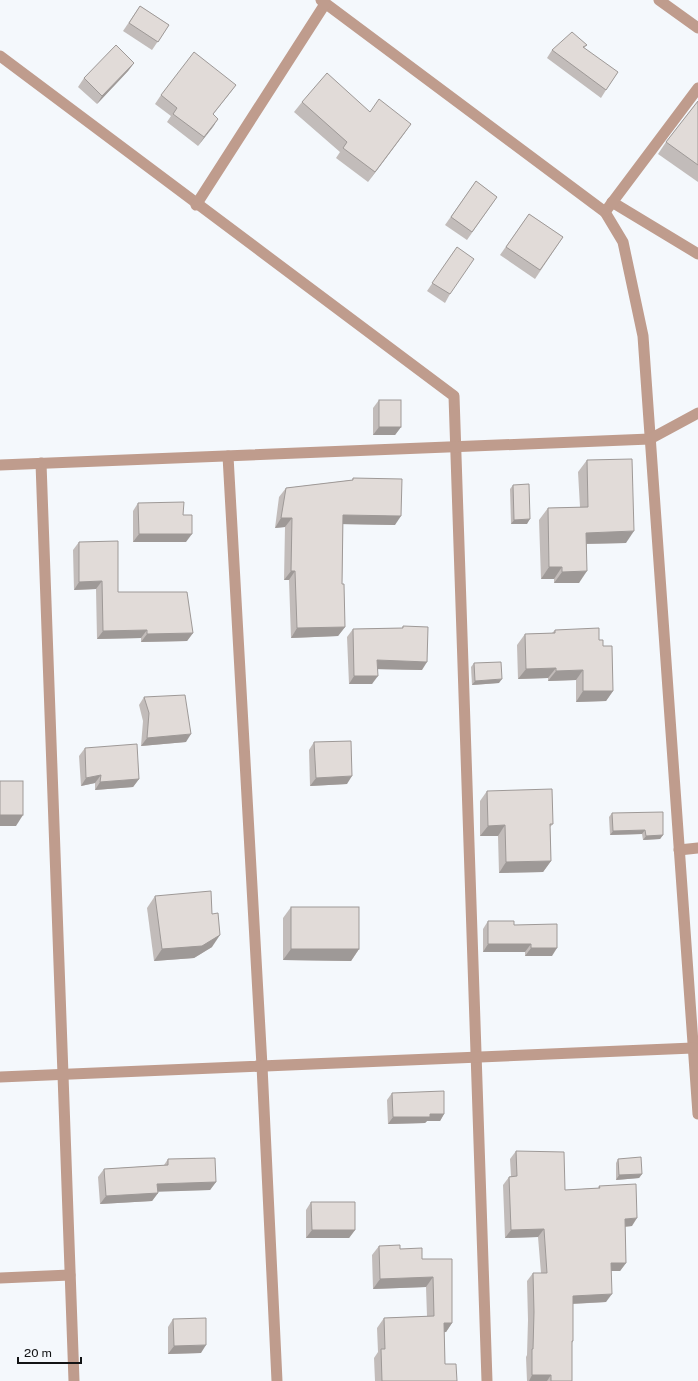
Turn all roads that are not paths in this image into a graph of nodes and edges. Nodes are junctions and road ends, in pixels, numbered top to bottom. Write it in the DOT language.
graph roads {
  1 [pos="659,0"];
  2 [pos="323,2"];
  3 [pos="698,28"];
  4 [pos="0,56"];
  5 [pos="698,88"];
  6 [pos="612,202"];
  7 [pos="196,205"];
  8 [pos="605,212"];
  9 [pos="698,254"];
  10 [pos="698,413"];
  11 [pos="650,439"];
  12 [pos="455,447"];
  13 [pos="228,456"];
  14 [pos="42,463"];
  15 [pos="0,465"];
  16 [pos="698,848"];
  17 [pos="679,850"];
  18 [pos="693,1048"];
  19 [pos="476,1057"];
  20 [pos="262,1066"];
  21 [pos="63,1074"];
  22 [pos="0,1077"];
  23 [pos="698,1114"];
  24 [pos="70,1275"];
  25 [pos="0,1278"];
  26 [pos="74,1381"];
  27 [pos="277,1381"];
  28 [pos="487,1381"];
  1 -- 3 [label="street"];
  2 -- 7 [label="street"];
  2 -- 8 [label="street"];
  4 -- 7 [label="street"];
  5 -- 6 [label="street"];
  6 -- 8 [label="street"];
  6 -- 9 [label="street"];
  7 -- 12 [label="street"];
  8 -- 11 [label="street"];
  10 -- 11 [label="street"];
  11 -- 12 [label="street"];
  11 -- 17 [label="street"];
  12 -- 13 [label="street"];
  12 -- 19 [label="street"];
  13 -- 14 [label="street"];
  13 -- 20 [label="street"];
  14 -- 15 [label="street"];
  14 -- 21 [label="street"];
  16 -- 17 [label="street"];
  17 -- 18 [label="street"];
  18 -- 19 [label="street"];
  18 -- 23 [label="street"];
  19 -- 20 [label="street"];
  19 -- 28 [label="street"];
  20 -- 21 [label="street"];
  20 -- 27 [label="street"];
  21 -- 22 [label="street"];
  21 -- 24 [label="street"];
  24 -- 25 [label="street"];
  24 -- 26 [label="street"];
}
